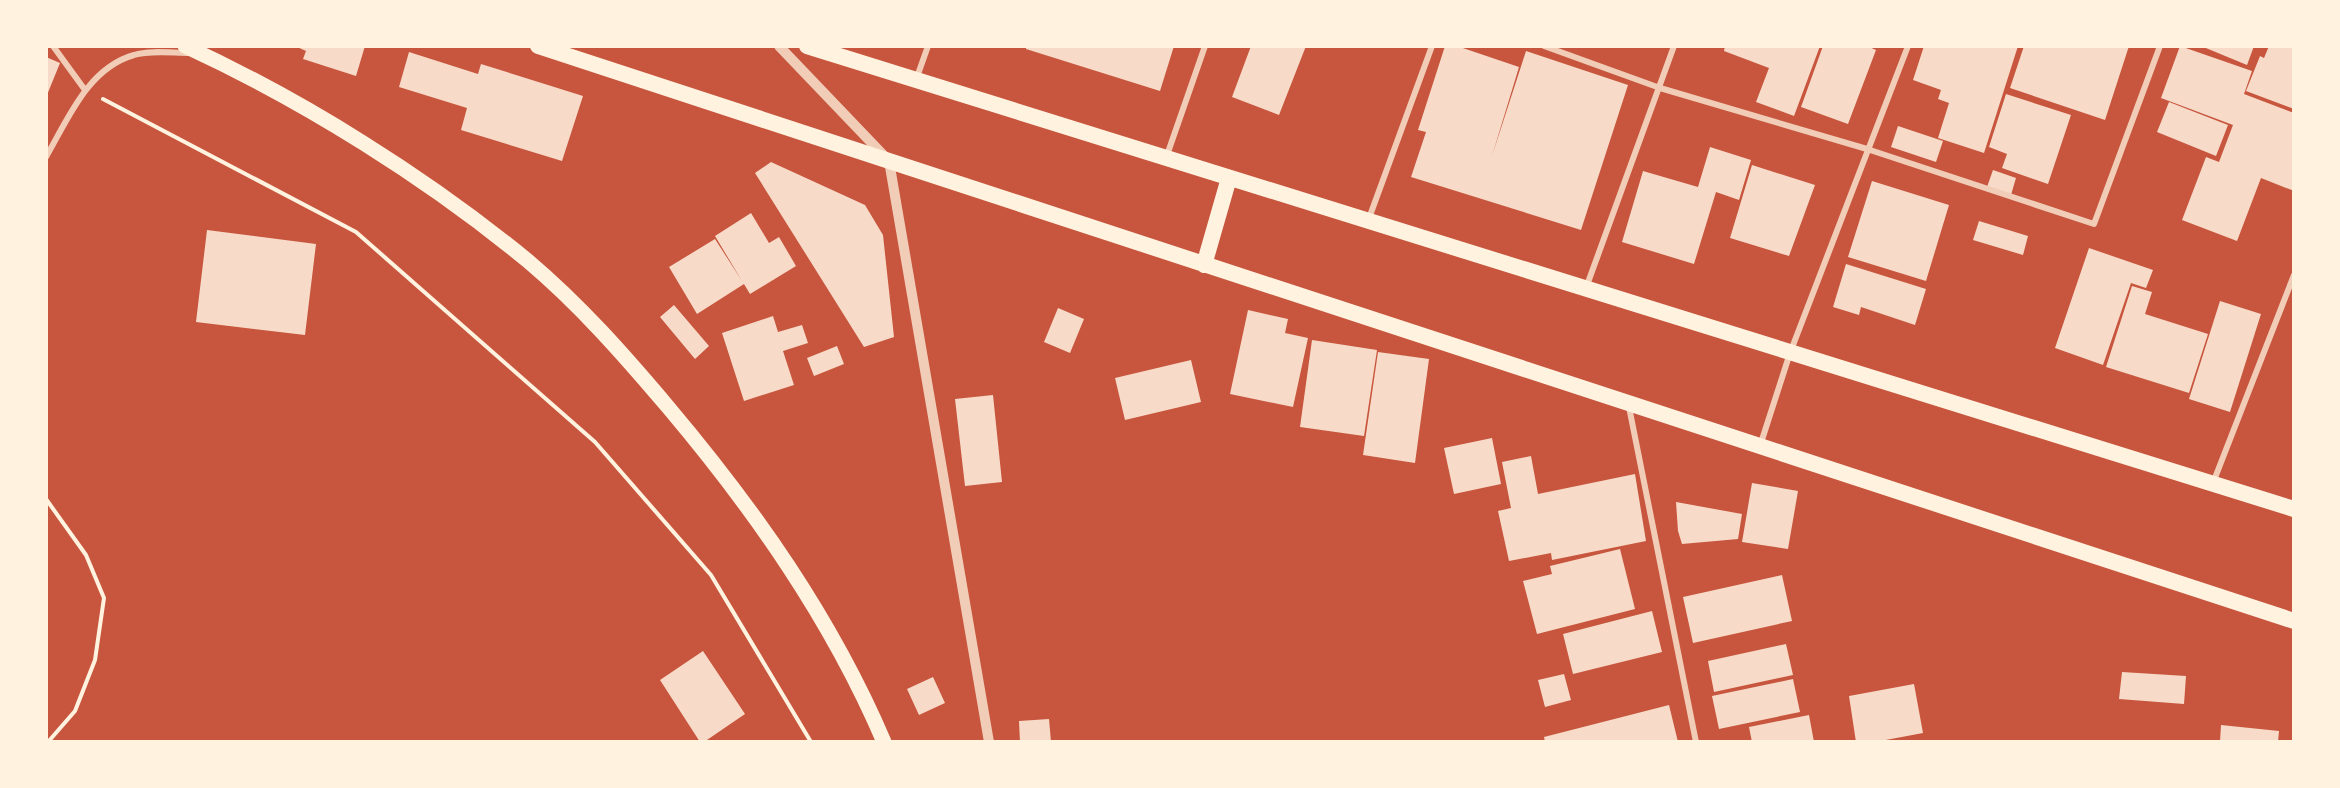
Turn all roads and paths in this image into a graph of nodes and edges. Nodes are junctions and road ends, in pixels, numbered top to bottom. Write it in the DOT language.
graph roads {
  1 [pos="53,46"];
  2 [pos="538,46"];
  3 [pos="779,46"];
  4 [pos="807,46"];
  5 [pos="928,46"];
  6 [pos="1205,46"];
  7 [pos="1432,46"];
  8 [pos="1544,46"];
  9 [pos="1674,46"];
  10 [pos="1908,46"];
  11 [pos="2160,46"];
  12 [pos="192,50"];
  13 [pos="916,81"];
  14 [pos="1660,88"];
  15 [pos="85,90"];
  16 [pos="1867,149"];
  17 [pos="46,157"];
  18 [pos="1166,158"];
  19 [pos="890,161"];
  20 [pos="1229,178"];
  21 [pos="1368,221"];
  22 [pos="1204,265"];
  23 [pos="2294,275"];
  24 [pos="1586,289"];
  25 [pos="1790,352"];
  26 [pos="1628,404"];
  27 [pos="1760,447"];
  28 [pos="2213,484"];
  29 [pos="46,499"];
  30 [pos="2294,509"];
  31 [pos="2294,621"];
  32 [pos="48,741"];
  33 [pos="811,741"];
  34 [pos="884,741"];
  35 [pos="989,741"];
  36 [pos="1696,741"];
  1 -- 15 [label="street"];
  2 -- 19 [label="highway"];
  3 -- 19 [label="street"];
  4 -- 13 [label="highway"];
  5 -- 13 [label="street"];
  6 -- 18 [label="street"];
  7 -- 21 [label="street"];
  8 -- 14 [label="street"];
  9 -- 14 [label="street"];
  10 -- 16 [label="street"];
  11 -- 16 [label="street"];
  12 -- 15 [label="street"];
  12 -- 34 [label="main road"];
  13 -- 18 [label="highway"];
  14 -- 16 [label="street"];
  14 -- 24 [label="street"];
  15 -- 17 [label="street"];
  15 -- 33 [label="path"];
  16 -- 25 [label="street"];
  18 -- 20 [label="highway"];
  19 -- 22 [label="highway"];
  19 -- 35 [label="street"];
  20 -- 21 [label="highway"];
  20 -- 22 [label="highway"];
  21 -- 24 [label="highway"];
  22 -- 26 [label="highway"];
  23 -- 28 [label="street"];
  24 -- 25 [label="highway"];
  25 -- 27 [label="street"];
  25 -- 28 [label="highway"];
  26 -- 27 [label="highway"];
  26 -- 36 [label="street"];
  27 -- 31 [label="highway"];
  28 -- 30 [label="highway"];
  29 -- 32 [label="path"];
}
